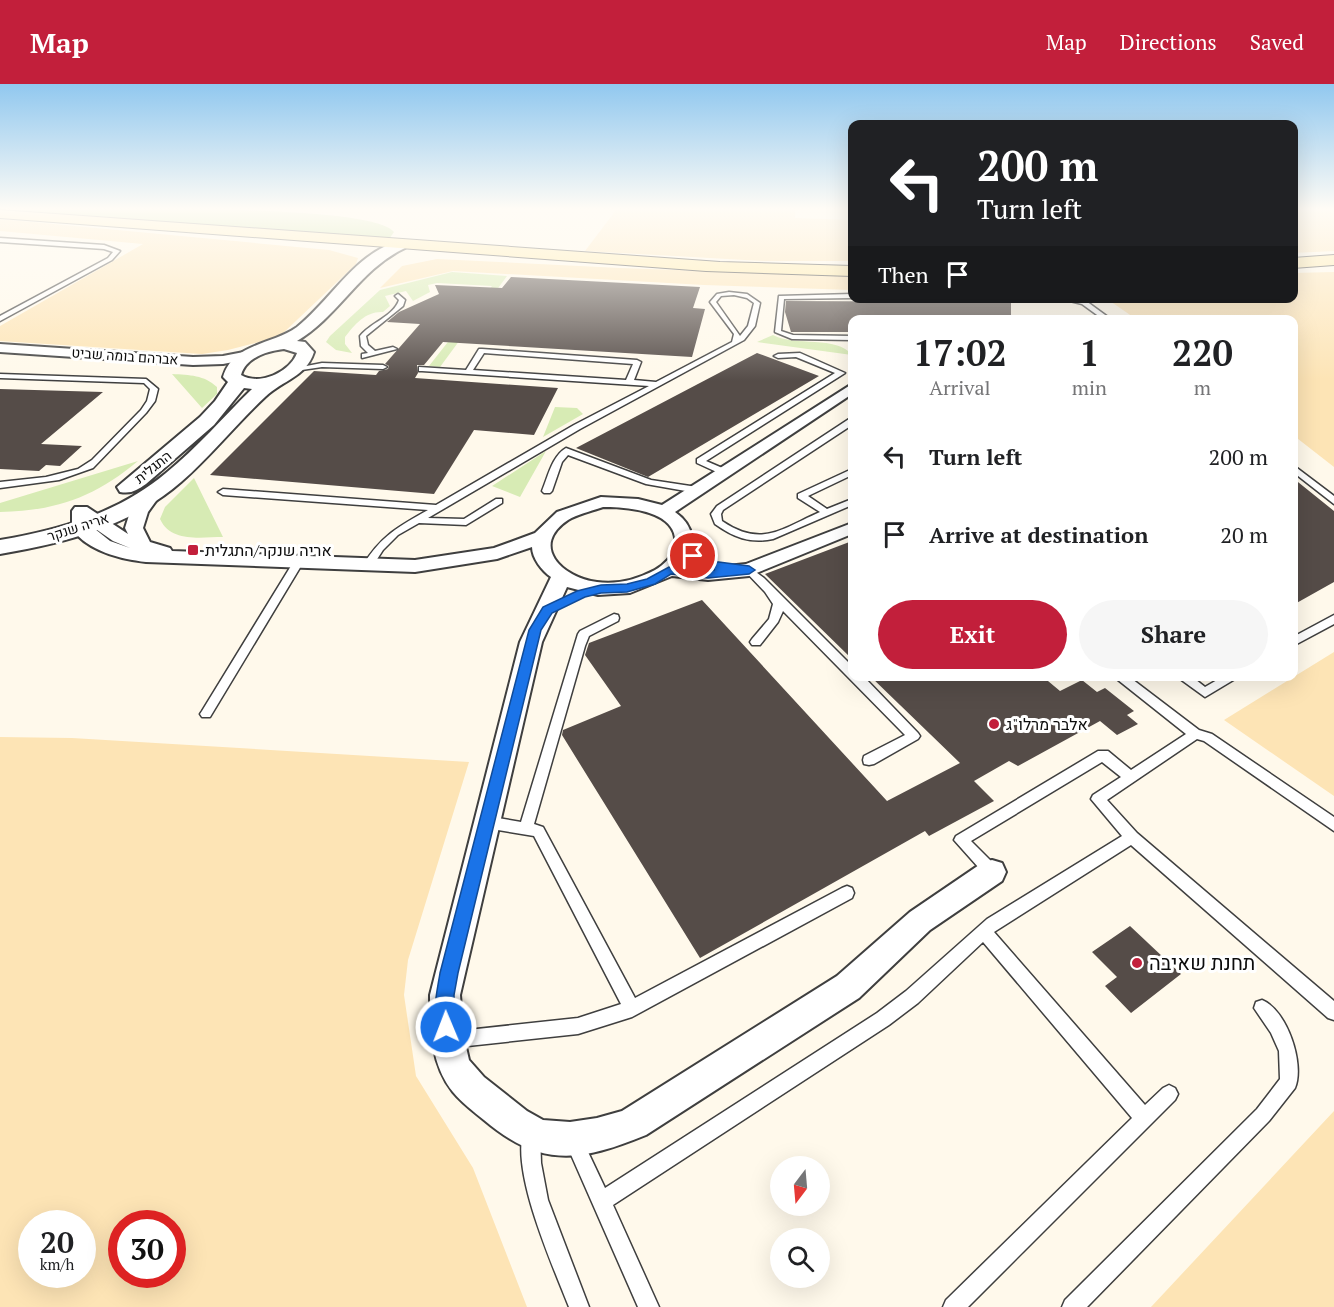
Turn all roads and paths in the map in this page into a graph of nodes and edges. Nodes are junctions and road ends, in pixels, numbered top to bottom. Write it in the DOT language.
graph roads {
  1 [pos="95,267"];
  2 [pos="367,267"];
  3 [pos="729,267"];
  4 [pos="386,268"];
  5 [pos="848,271"];
  6 [pos="371,283"];
  7 [pos="398,296"];
  8 [pos="848,296"];
  9 [pos="357,297"];
  10 [pos="1085,303"];
  11 [pos="1102,315"];
  12 [pos="0,319"];
  13 [pos="848,338"];
  14 [pos="735,343"];
  15 [pos="277,345"];
  16 [pos="0,348"];
  17 [pos="393,349"];
  18 [pos="373,354"];
  19 [pos="0,355"];
  20 [pos="249,355"];
  21 [pos="314,355"];
  22 [pos="778,356"];
  23 [pos="352,364"];
  24 [pos="383,366"];
  25 [pos="295,369"];
  26 [pos="422,369"];
  27 [pos="468,372"];
  28 [pos="0,376"];
  29 [pos="234,379"];
  30 [pos="272,381"];
  31 [pos="629,383"];
  32 [pos="657,384"];
  33 [pos="848,391"];
  34 [pos="848,424"];
  35 [pos="724,472"];
  36 [pos="1298,472"];
  37 [pos="848,474"];
  38 [pos="0,485"];
  39 [pos="697,490"];
  40 [pos="547,491"];
  41 [pos="223,492"];
  42 [pos="152,494"];
  43 [pos="499,501"];
  44 [pos="1334,501"];
  45 [pos="848,504"];
  46 [pos="438,508"];
  47 [pos="662,513"];
  48 [pos="827,513"];
  49 [pos="86,520"];
  50 [pos="417,520"];
  51 [pos="45,522"];
  52 [pos="0,529"];
  53 [pos="848,530"];
  54 [pos="542,537"];
  55 [pos="684,542"];
  56 [pos="143,546"];
  57 [pos="0,547"];
  58 [pos="496,553"];
  59 [pos="179,556"];
  60 [pos="542,559"];
  61 [pos="299,561"];
  62 [pos="368,565"];
  63 [pos="669,570"];
  64 [pos="749,570"];
  65 [pos="560,578"];
  66 [pos="601,589"];
  67 [pos="778,599"];
  68 [pos="548,610"];
  69 [pos="614,618"];
  70 [pos="1334,619"];
  71 [pos="1298,639"];
  72 [pos="756,642"];
  73 [pos="848,669"];
  74 [pos="860,681"];
  75 [pos="1126,681"];
  76 [pos="1189,681"];
  77 [pos="1223,681"];
  78 [pos="206,714"];
  79 [pos="1195,734"];
  80 [pos="869,760"];
  81 [pos="1130,777"];
  82 [pos="486,822"];
  83 [pos="1334,825"];
  84 [pos="526,829"];
  85 [pos="1132,837"];
  86 [pos="992,872"];
  87 [pos="847,893"];
  88 [pos="983,931"];
  89 [pos="1262,1008"];
  90 [pos="632,1009"];
  91 [pos="1334,1012"];
  92 [pos="448,1040"];
  93 [pos="1169,1094"];
  94 [pos="1144,1118"];
  95 [pos="531,1132"];
  96 [pos="573,1138"];
  97 [pos="601,1202"];
  98 [pos="579,1307"];
  99 [pos="649,1307"];
  100 [pos="953,1307"];
  101 [pos="1072,1307"];
  1 -- 12 [label="lane"];
  2 -- 15 [label="street"];
  3 -- 5 [label="main road"];
  4 -- 6 [label="street"];
  7 -- 18 [label="lane"];
  8 -- 13 [label="lane"];
  9 -- 21 [label="street"];
  10 -- 11 [label="lane"];
  14 -- 14 [label="lane"];
  14 -- 32 [label="lane"];
  15 -- 20 [label="street"];
  15 -- 21 [label="street"];
  16 -- 20 [label="street, אברהם בומה שביט"];
  17 -- 18 [label="lane"];
  18 -- 23 [label="lane"];
  19 -- 29 [label="street, אברהם בומה שביט"];
  20 -- 29 [label="street, התגלית"];
  21 -- 23 [label="lane"];
  21 -- 25 [label="street"];
  22 -- 35 [label="lane"];
  23 -- 24 [label="lane"];
  23 -- 25 [label="lane"];
  25 -- 30 [label="street"];
  26 -- 27 [label="lane"];
  27 -- 31 [label="lane"];
  27 -- 31 [label="lane"];
  28 -- 38 [label="lane"];
  29 -- 30 [label="street"];
  29 -- 49 [label="street, התגלית"];
  30 -- 42 [label="street, התגלית"];
  31 -- 32 [label="lane"];
  32 -- 46 [label="lane"];
  33 -- 35 [label="street"];
  34 -- 48 [label="lane"];
  35 -- 39 [label="street"];
  36 -- 44 [label="lane"];
  37 -- 48 [label="lane"];
  39 -- 40 [label="lane"];
  39 -- 47 [label="street"];
  41 -- 46 [label="lane"];
  42 -- 49 [label="street, אריה שנקר"];
  42 -- 56 [label="street"];
  43 -- 50 [label="lane"];
  45 -- 48 [label="lane"];
  46 -- 50 [label="lane"];
  47 -- 54 [label="street"];
  47 -- 55 [label="street"];
  49 -- 51 [label="street, התגלית"];
  49 -- 56 [label="street"];
  49 -- 57 [label="street, אריה שנקר"];
  49 -- 59 [label="street"];
  50 -- 62 [label="lane"];
  51 -- 52 [label="street, אריה שנקר"];
  53 -- 64 [label="street"];
  54 -- 58 [label="street"];
  54 -- 60 [label="street"];
  55 -- 63 [label="street"];
  55 -- 64 [label="street"];
  56 -- 59 [label="street"];
  58 -- 60 [label="street"];
  58 -- 62 [label="street"];
  59 -- 61 [label="street"];
  60 -- 65 [label="street"];
  61 -- 62 [label="street"];
  61 -- 78 [label="lane"];
  63 -- 64 [label="street"];
  63 -- 66 [label="street"];
  64 -- 67 [label="lane"];
  65 -- 66 [label="street"];
  65 -- 68 [label="street"];
  66 -- 68 [label="street"];
  67 -- 72 [label="lane"];
  67 -- 73 [label="lane"];
  68 -- 82 [label="street"];
  69 -- 84 [label="lane"];
  70 -- 71 [label="lane"];
  74 -- 80 [label="lane"];
  75 -- 79 [label="lane"];
  76 -- 77 [label="lane"];
  79 -- 81 [label="lane"];
  79 -- 83 [label="lane"];
  81 -- 85 [label="lane"];
  81 -- 86 [label="lane"];
  82 -- 84 [label="lane"];
  82 -- 92 [label="street"];
  84 -- 90 [label="lane"];
  85 -- 88 [label="lane"];
  85 -- 91 [label="lane"];
  86 -- 96 [label="street"];
  87 -- 90 [label="lane"];
  88 -- 94 [label="lane"];
  88 -- 97 [label="lane"];
  89 -- 101 [label="lane"];
  90 -- 92 [label="lane"];
  92 -- 95 [label="street"];
  93 -- 94 [label="lane"];
  94 -- 100 [label="lane"];
  95 -- 96 [label="street"];
  95 -- 98 [label="lane"];
  96 -- 97 [label="lane"];
  97 -- 99 [label="lane"];
}
